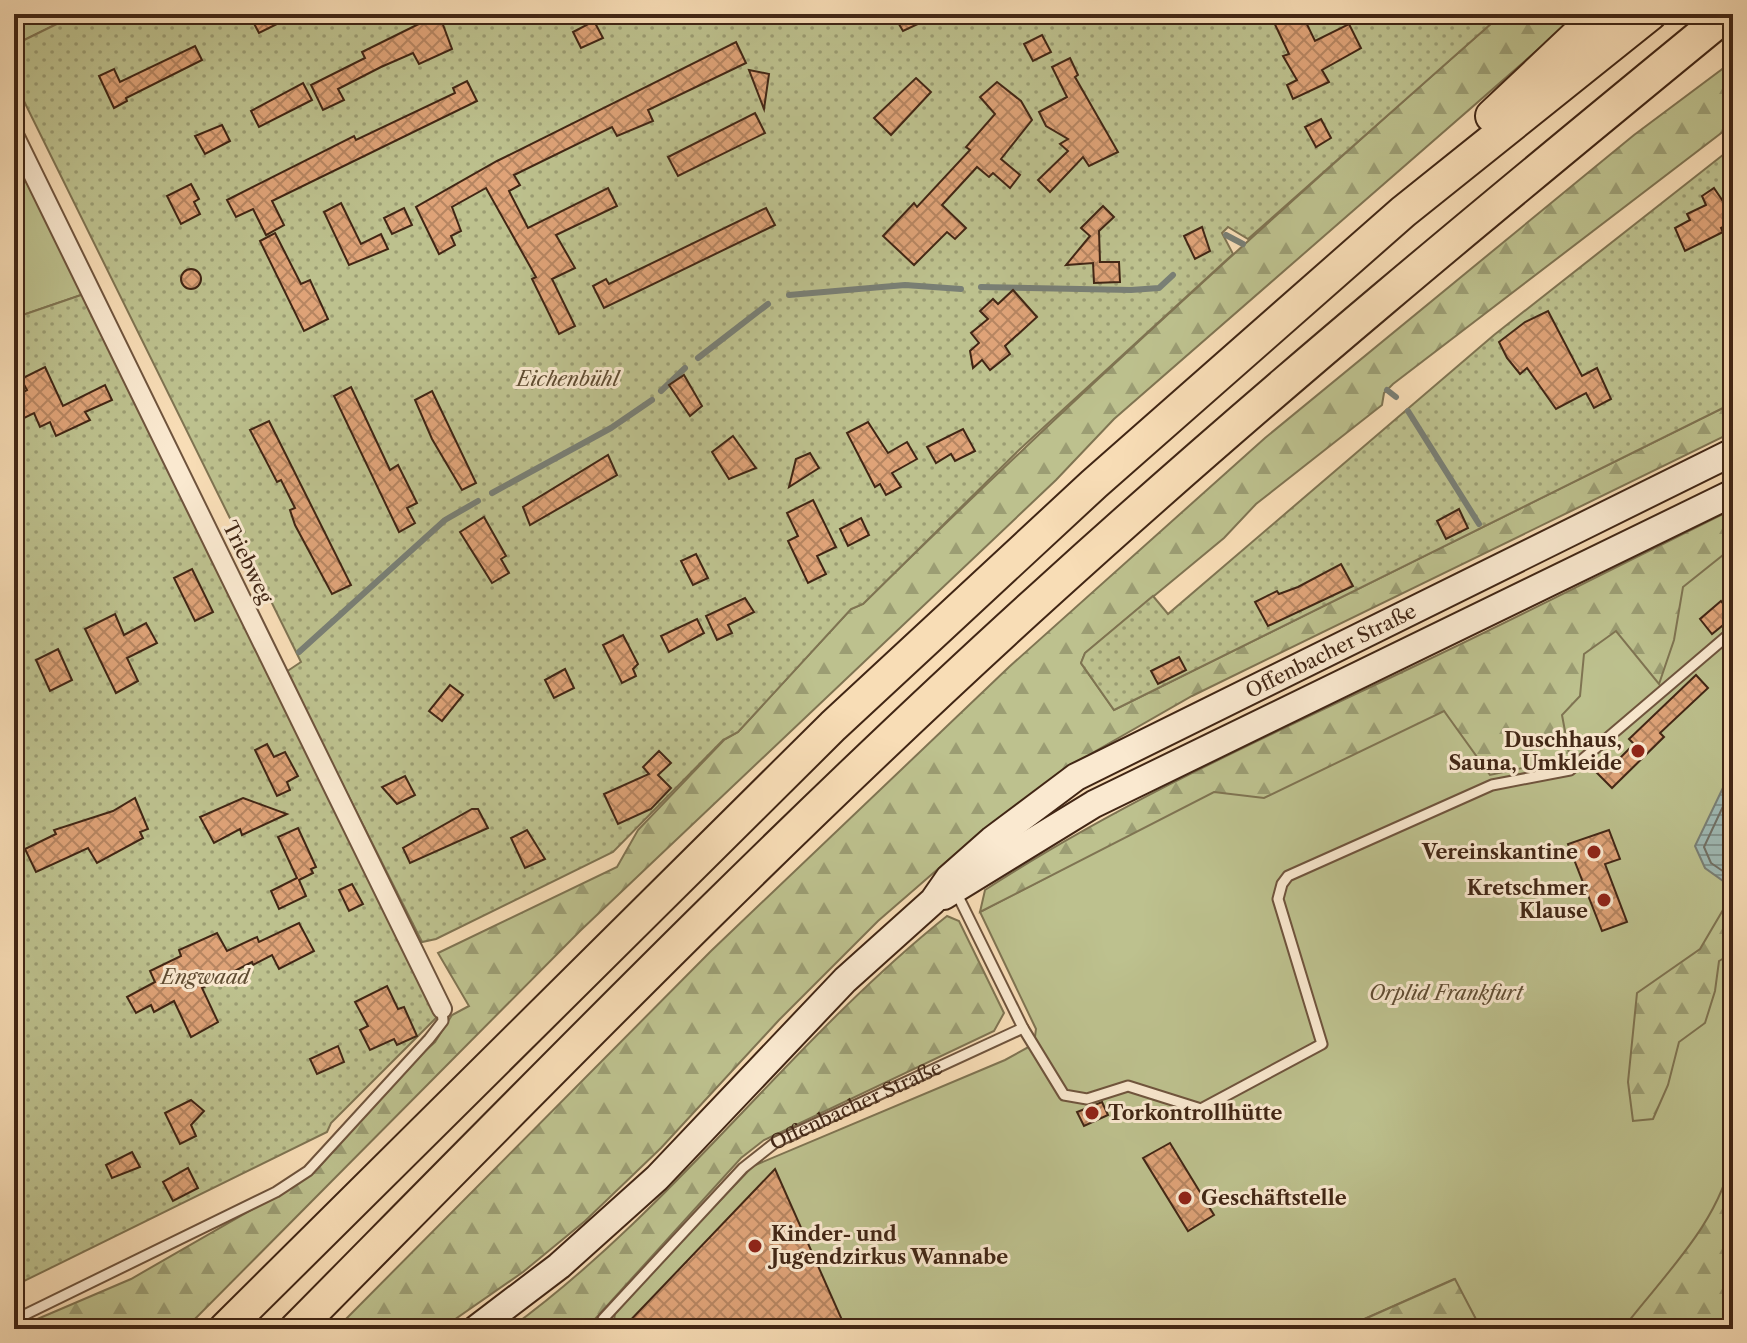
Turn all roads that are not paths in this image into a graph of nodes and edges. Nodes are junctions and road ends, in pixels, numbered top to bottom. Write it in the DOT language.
graph roads {
  1 [pos="1600,14"];
  2 [pos="1650,14"];
  3 [pos="1727,14"];
  4 [pos="1733,34"];
  5 [pos="14,135"];
  6 [pos="1573,140"];
  7 [pos="1403,212"];
  8 [pos="1733,452"];
  9 [pos="1733,493"];
  10 [pos="1733,631"];
  11 [pos="946,890"];
  12 [pos="442,1009"];
  13 [pos="1023,1028"];
  14 [pos="603,1319"];
  15 [pos="14,1320"];
  16 [pos="225,1329"];
  17 [pos="296,1329"];
  18 [pos="476,1329"];
  1 -- 7 [label="highway"];
  2 -- 7 [label="highway"];
  3 -- 6 [label="highway"];
  4 -- 6 [label="highway"];
  5 -- 12 [label="street, Triebweg"];
  6 -- 17 [label="highway"];
  7 -- 16 [label="highway"];
  8 -- 11 [label="main road, Offenbacher Straße"];
  9 -- 11 [label="main road, Offenbacher Straße"];
  10 -- 13 [label="lane"];
  11 -- 13 [label="lane"];
  11 -- 18 [label="main road, Offenbacher Straße"];
  12 -- 15 [label="lane"];
  13 -- 14 [label="lane, Offenbacher Straße"];
}
